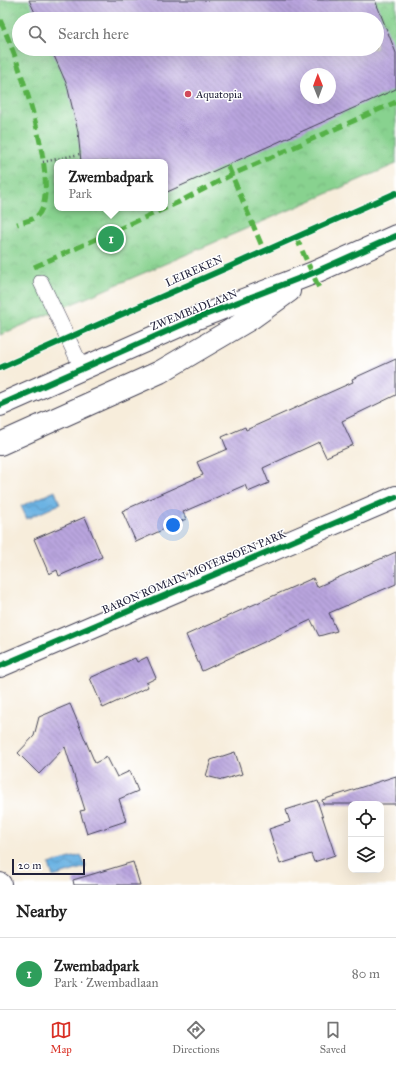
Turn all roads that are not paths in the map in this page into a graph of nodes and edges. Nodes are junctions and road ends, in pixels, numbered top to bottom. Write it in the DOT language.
graph roads {
  1 [pos="396,236"];
  2 [pos="313,274"];
  3 [pos="41,282"];
  4 [pos="82,368"];
  5 [pos="0,405"];
  6 [pos="0,431"];
  7 [pos="0,444"];
  8 [pos="396,497"];
  9 [pos="0,666"];
  1 -- 2 [label="street, ZWEMBADLAAN"];
  2 -- 4 [label="street, ZWEMBADLAAN"];
  2 -- 7 [label="street, ZWEMBADLAAN"];
  3 -- 4 [label="lane"];
  4 -- 5 [label="street, ZWEMBADLAAN"];
  4 -- 6 [label="street"];
  8 -- 9 [label="street, BARON ROMAIN MOYERSOEN PARK"];
}
